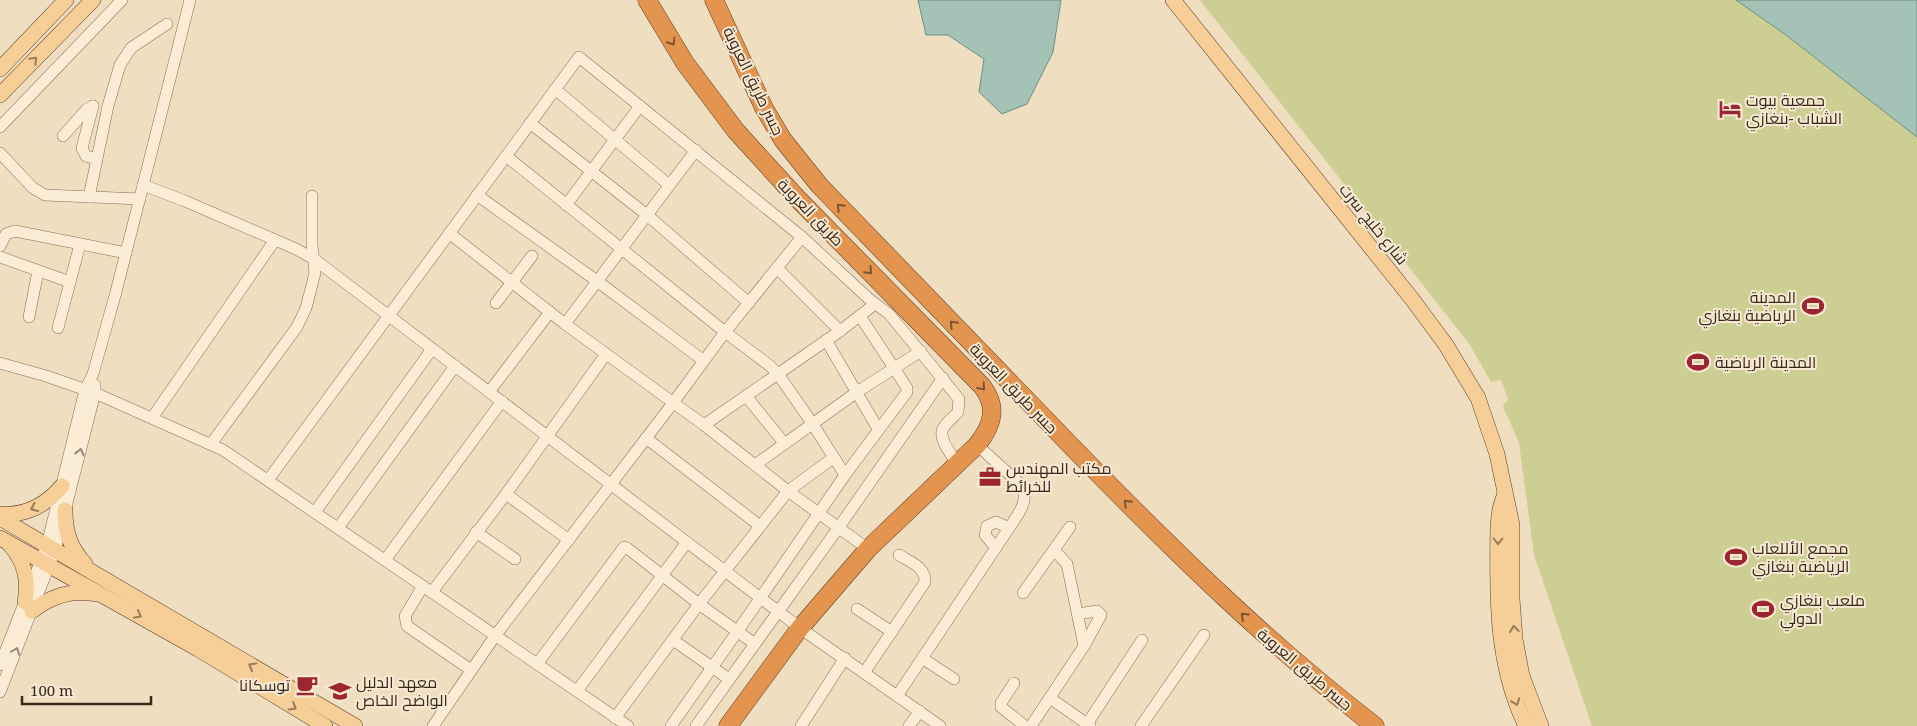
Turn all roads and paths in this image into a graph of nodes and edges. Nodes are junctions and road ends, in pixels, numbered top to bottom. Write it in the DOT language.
graph roads {
  1 [pos="66,0"];
  2 [pos="93,0"];
  3 [pos="122,0"];
  4 [pos="190,0"];
  5 [pos="647,0"];
  6 [pos="714,0"];
  7 [pos="1173,0"];
  8 [pos="167,24"];
  9 [pos="0,69"];
  10 [pos="555,89"];
  11 [pos="0,95"];
  12 [pos="94,106"];
  13 [pos="108,106"];
  14 [pos="640,106"];
  15 [pos="530,123"];
  16 [pos="0,127"];
  17 [pos="63,136"];
  18 [pos="614,140"];
  19 [pos="696,150"];
  20 [pos="0,153"];
  21 [pos="506,156"];
  22 [pos="96,159"];
  23 [pos="590,170"];
  24 [pos="143,185"];
  25 [pos="669,185"];
  26 [pos="312,196"];
  27 [pos="477,196"];
  28 [pos="89,197"];
  29 [pos="140,199"];
  30 [pos="566,205"];
  31 [pos="647,215"];
  32 [pos="449,234"];
  33 [pos="802,237"];
  34 [pos="275,240"];
  35 [pos="80,244"];
  36 [pos="0,246"];
  37 [pos="621,249"];
  38 [pos="126,253"];
  39 [pos="532,256"];
  40 [pos="0,257"];
  41 [pos="314,259"];
  42 [pos="777,268"];
  43 [pos="38,271"];
  44 [pos="512,281"];
  45 [pos="70,282"];
  46 [pos="597,282"];
  47 [pos="496,303"];
  48 [pos="748,303"];
  49 [pos="875,304"];
  50 [pos="550,312"];
  51 [pos="388,316"];
  52 [pos="860,316"];
  53 [pos="29,317"];
  54 [pos="566,324"];
  55 [pos="58,328"];
  56 [pos="840,331"];
  57 [pos="724,332"];
  58 [pos="826,340"];
  59 [pos="432,349"];
  60 [pos="921,352"];
  61 [pos="606,354"];
  62 [pos="704,361"];
  63 [pos="0,363"];
  64 [pos="455,366"];
  65 [pos="895,368"];
  66 [pos="778,374"];
  67 [pos="942,378"];
  68 [pos="90,391"];
  69 [pos="489,392"];
  70 [pos="856,392"];
  71 [pos="746,396"];
  72 [pos="502,402"];
  73 [pos="673,403"];
  74 [pos="152,418"];
  75 [pos="812,423"];
  76 [pos="704,425"];
  77 [pos="878,429"];
  78 [pos="547,436"];
  79 [pos="646,438"];
  80 [pos="784,443"];
  81 [pos="211,444"];
  82 [pos="977,445"];
  83 [pos="833,458"];
  84 [pos="957,464"];
  85 [pos="755,465"];
  86 [pos="845,475"];
  87 [pos="268,480"];
  88 [pos="612,484"];
  89 [pos="62,486"];
  90 [pos="788,491"];
  91 [pos="506,494"];
  92 [pos="1505,494"];
  93 [pos="65,510"];
  94 [pos="315,512"];
  95 [pos="820,513"];
  96 [pos="0,514"];
  97 [pos="0,518"];
  98 [pos="760,526"];
  99 [pos="839,527"];
  100 [pos="1070,527"];
  101 [pos="338,528"];
  102 [pos="1010,528"];
  103 [pos="476,532"];
  104 [pos="4,540"];
  105 [pos="569,540"];
  106 [pos="687,542"];
  107 [pos="51,548"];
  108 [pos="996,548"];
  109 [pos="868,549"];
  110 [pos="1054,550"];
  111 [pos="899,555"];
  112 [pos="515,559"];
  113 [pos="385,560"];
  114 [pos="46,563"];
  115 [pos="90,571"];
  116 [pos="726,572"];
  117 [pos="662,576"];
  118 [pos="427,589"];
  119 [pos="1023,593"];
  120 [pos="106,597"];
  121 [pos="760,597"];
  122 [pos="699,604"];
  123 [pos="29,607"];
  124 [pos="857,609"];
  125 [pos="778,611"];
  126 [pos="1078,614"];
  127 [pos="800,628"];
  128 [pos="737,632"];
  129 [pos="892,632"];
  130 [pos="1204,635"];
  131 [pos="496,636"];
  132 [pos="673,640"];
  133 [pos="1142,640"];
  134 [pos="755,644"];
  135 [pos="1084,646"];
  136 [pos="845,658"];
  137 [pos="922,658"];
  138 [pos="537,664"];
  139 [pos="0,665"];
  140 [pos="712,667"];
  141 [pos="471,670"];
  142 [pos="864,673"];
  143 [pos="729,679"];
  144 [pos="954,679"];
  145 [pos="1014,682"];
  146 [pos="577,691"];
  147 [pos="0,692"];
  148 [pos="897,696"];
  149 [pos="1050,698"];
  150 [pos="744,702"];
  151 [pos="920,711"];
  152 [pos="615,718"];
  153 [pos="1089,725"];
  154 [pos="324,726"];
  155 [pos="354,726"];
  156 [pos="432,726"];
  157 [pos="628,726"];
  158 [pos="671,726"];
  159 [pos="696,726"];
  160 [pos="720,726"];
  161 [pos="728,726"];
  162 [pos="801,726"];
  163 [pos="909,726"];
  164 [pos="940,726"];
  165 [pos="1025,726"];
  166 [pos="1031,726"];
  167 [pos="1141,726"];
  168 [pos="1375,726"];
  169 [pos="1526,726"];
  170 [pos="1540,726"];
  1 -- 9 [label="main road"];
  11 -- 2 [label="main road, one-way"];
  3 -- 16 [label="street"];
  4 -- 24 [label="street"];
  5 -- 82 [label="highway, طريق العروبة, one-way"];
  168 -- 6 [label="highway, جسر طريق العروبة, one-way"];
  7 -- 92 [label="main road, شارع خليج سرت"];
  8 -- 13 [label="street"];
  10 -- 14 [label="street"];
  10 -- 15 [label="street"];
  10 -- 18 [label="street"];
  12 -- 13 [label="street"];
  12 -- 17 [label="street"];
  12 -- 22 [label="street"];
  13 -- 22 [label="street"];
  14 -- 18 [label="street"];
  14 -- 19 [label="street"];
  15 -- 21 [label="street"];
  15 -- 23 [label="street"];
  18 -- 23 [label="street"];
  18 -- 25 [label="street"];
  19 -- 25 [label="street"];
  19 -- 33 [label="street"];
  20 -- 28 [label="street"];
  21 -- 27 [label="street"];
  21 -- 30 [label="street"];
  22 -- 28 [label="street"];
  23 -- 30 [label="street"];
  23 -- 31 [label="street"];
  24 -- 29 [label="street"];
  24 -- 34 [label="street"];
  25 -- 31 [label="street"];
  26 -- 41 [label="street"];
  27 -- 32 [label="street"];
  27 -- 46 [label="street"];
  28 -- 29 [label="street"];
  29 -- 38 [label="street"];
  30 -- 37 [label="street"];
  31 -- 37 [label="street"];
  31 -- 48 [label="street"];
  32 -- 44 [label="street"];
  32 -- 51 [label="street"];
  33 -- 42 [label="street"];
  33 -- 49 [label="street"];
  34 -- 41 [label="street"];
  34 -- 74 [label="street"];
  35 -- 36 [label="street"];
  35 -- 38 [label="street"];
  35 -- 45 [label="street"];
  37 -- 46 [label="street"];
  37 -- 57 [label="street"];
  38 -- 68 [label="street"];
  39 -- 44 [label="street"];
  40 -- 43 [label="street"];
  41 -- 51 [label="street"];
  41 -- 81 [label="street"];
  42 -- 48 [label="street"];
  42 -- 56 [label="street"];
  43 -- 45 [label="street"];
  43 -- 53 [label="street"];
  44 -- 47 [label="street"];
  44 -- 50 [label="street"];
  45 -- 55 [label="street"];
  46 -- 54 [label="street"];
  46 -- 62 [label="street"];
  48 -- 57 [label="street"];
  49 -- 52 [label="street"];
  49 -- 60 [label="street"];
  50 -- 54 [label="street"];
  50 -- 69 [label="street"];
  51 -- 59 [label="street"];
  51 -- 87 [label="street"];
  52 -- 56 [label="street"];
  52 -- 65 [label="street"];
  54 -- 61 [label="street"];
  56 -- 58 [label="street"];
  57 -- 62 [label="street"];
  57 -- 66 [label="street"];
  58 -- 66 [label="street"];
  58 -- 70 [label="street"];
  59 -- 64 [label="street"];
  59 -- 94 [label="street"];
  60 -- 65 [label="street"];
  60 -- 67 [label="street"];
  61 -- 73 [label="street"];
  61 -- 78 [label="street"];
  62 -- 73 [label="street"];
  63 -- 68 [label="street"];
  64 -- 69 [label="street"];
  64 -- 101 [label="street"];
  65 -- 70 [label="street"];
  65 -- 77 [label="street"];
  66 -- 71 [label="street"];
  66 -- 75 [label="street"];
  67 -- 84 [label="street"];
  67 -- 99 [label="street"];
  68 -- 74 [label="street"];
  68 -- 89 [label="street"];
  93 -- 68 [label="street, one-way"];
  69 -- 72 [label="street"];
  70 -- 75 [label="street"];
  70 -- 77 [label="street"];
  71 -- 76 [label="street"];
  71 -- 80 [label="street"];
  72 -- 78 [label="street"];
  72 -- 113 [label="street"];
  73 -- 76 [label="street"];
  73 -- 79 [label="street"];
  74 -- 81 [label="street"];
  75 -- 80 [label="street"];
  75 -- 83 [label="street"];
  76 -- 85 [label="street"];
  77 -- 86 [label="street"];
  78 -- 88 [label="street"];
  78 -- 91 [label="street"];
  79 -- 88 [label="street"];
  79 -- 98 [label="street"];
  80 -- 85 [label="street"];
  81 -- 87 [label="street"];
  82 -- 84 [label="highway"];
  82 -- 102 [label="street"];
  83 -- 86 [label="street"];
  83 -- 90 [label="street"];
  84 -- 109 [label="highway"];
  85 -- 90 [label="street"];
  86 -- 95 [label="street"];
  87 -- 94 [label="street"];
  88 -- 105 [label="street"];
  88 -- 106 [label="street"];
  89 -- 96 [label="main road, one-way"];
  89 -- 107 [label="street"];
  90 -- 95 [label="street"];
  90 -- 98 [label="street"];
  91 -- 103 [label="street"];
  91 -- 105 [label="street"];
  92 -- 169 [label="main road, شارع خليج سرت, one-way"];
  170 -- 92 [label="main road, شارع خليج سرت, one-way"];
  93 -- 107 [label="street"];
  93 -- 115 [label="main road"];
  94 -- 101 [label="street"];
  95 -- 99 [label="street"];
  95 -- 121 [label="street"];
  97 -- 107 [label="main road"];
  98 -- 116 [label="street"];
  99 -- 109 [label="street"];
  99 -- 125 [label="street"];
  100 -- 110 [label="street"];
  101 -- 113 [label="street"];
  102 -- 108 [label="street"];
  102 -- 108 [label="street"];
  103 -- 112 [label="street"];
  103 -- 118 [label="street"];
  104 -- 114 [label="main road"];
  104 -- 123 [label="main road"];
  105 -- 131 [label="street"];
  106 -- 116 [label="street"];
  106 -- 117 [label="street"];
  107 -- 114 [label="street"];
  107 -- 115 [label="main road"];
  108 -- 137 [label="street"];
  109 -- 127 [label="highway"];
  110 -- 119 [label="street"];
  110 -- 126 [label="street"];
  111 -- 129 [label="street"];
  113 -- 118 [label="street"];
  114 -- 120 [label="main road"];
  114 -- 123 [label="street"];
  155 -- 115 [label="main road, one-way"];
  116 -- 121 [label="street"];
  116 -- 122 [label="street"];
  117 -- 122 [label="street"];
  117 -- 138 [label="street"];
  117 -- 146 [label="street"];
  118 -- 131 [label="street"];
  118 -- 141 [label="street"];
  120 -- 123 [label="main road"];
  120 -- 154 [label="main road, one-way"];
  121 -- 125 [label="street"];
  121 -- 128 [label="street"];
  122 -- 128 [label="street"];
  122 -- 132 [label="street"];
  123 -- 139 [label="street"];
  147 -- 123 [label="street, one-way"];
  124 -- 129 [label="street"];
  125 -- 127 [label="street"];
  125 -- 134 [label="street"];
  126 -- 135 [label="street"];
  126 -- 135 [label="street"];
  127 -- 136 [label="street"];
  127 -- 150 [label="highway"];
  128 -- 134 [label="street"];
  128 -- 140 [label="street"];
  129 -- 142 [label="street"];
  130 -- 167 [label="street"];
  131 -- 138 [label="street"];
  131 -- 141 [label="street"];
  132 -- 140 [label="street"];
  132 -- 152 [label="street"];
  133 -- 153 [label="street"];
  134 -- 143 [label="street"];
  135 -- 149 [label="street"];
  136 -- 142 [label="street"];
  136 -- 162 [label="street"];
  137 -- 144 [label="street"];
  137 -- 148 [label="street"];
  138 -- 146 [label="street"];
  140 -- 143 [label="street"];
  140 -- 158 [label="street"];
  141 -- 156 [label="street"];
  142 -- 148 [label="street"];
  143 -- 159 [label="street"];
  145 -- 165 [label="street"];
  146 -- 152 [label="street"];
  148 -- 151 [label="street"];
  149 -- 153 [label="street"];
  149 -- 166 [label="street"];
  150 -- 160 [label="highway"];
  150 -- 161 [label="highway"];
  151 -- 163 [label="street"];
  151 -- 164 [label="street"];
  152 -- 157 [label="street"];
}
